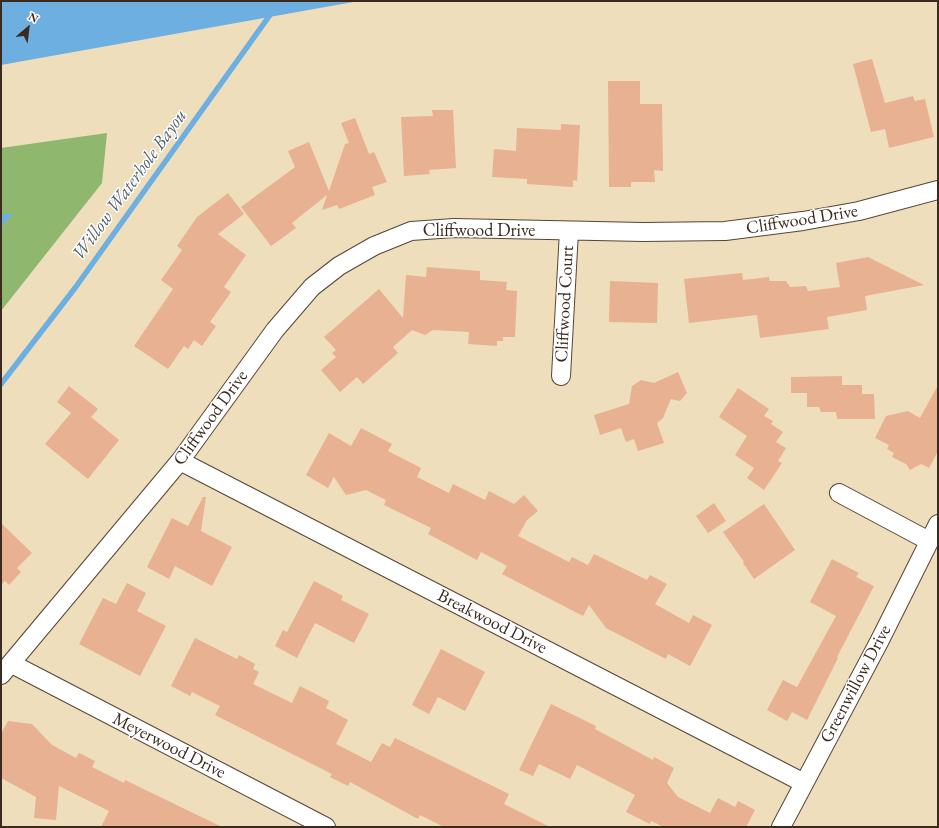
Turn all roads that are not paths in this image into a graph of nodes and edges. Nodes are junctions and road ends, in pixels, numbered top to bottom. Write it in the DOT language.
graph roads {
  1 [pos="938,190"];
  2 [pos="569,231"];
  3 [pos="561,376"];
  4 [pos="180,461"];
  5 [pos="839,493"];
  6 [pos="938,524"];
  7 [pos="929,541"];
  8 [pos="6,670"];
  9 [pos="804,783"];
  10 [pos="326,827"];
  11 [pos="781,827"];
  1 -- 2 [label="street, Cliffwood Drive"];
  2 -- 3 [label="street, Cliffwood Court"];
  2 -- 4 [label="street, Cliffwood Drive"];
  4 -- 8 [label="street, Cliffwood Drive"];
  4 -- 9 [label="street, Breakwood Drive"];
  5 -- 7 [label="street"];
  6 -- 7 [label="street, Greenwillow Drive"];
  7 -- 9 [label="street, Greenwillow Drive"];
  8 -- 10 [label="street, Meyerwood Drive"];
  9 -- 11 [label="street, Greenwillow Drive"];
}
